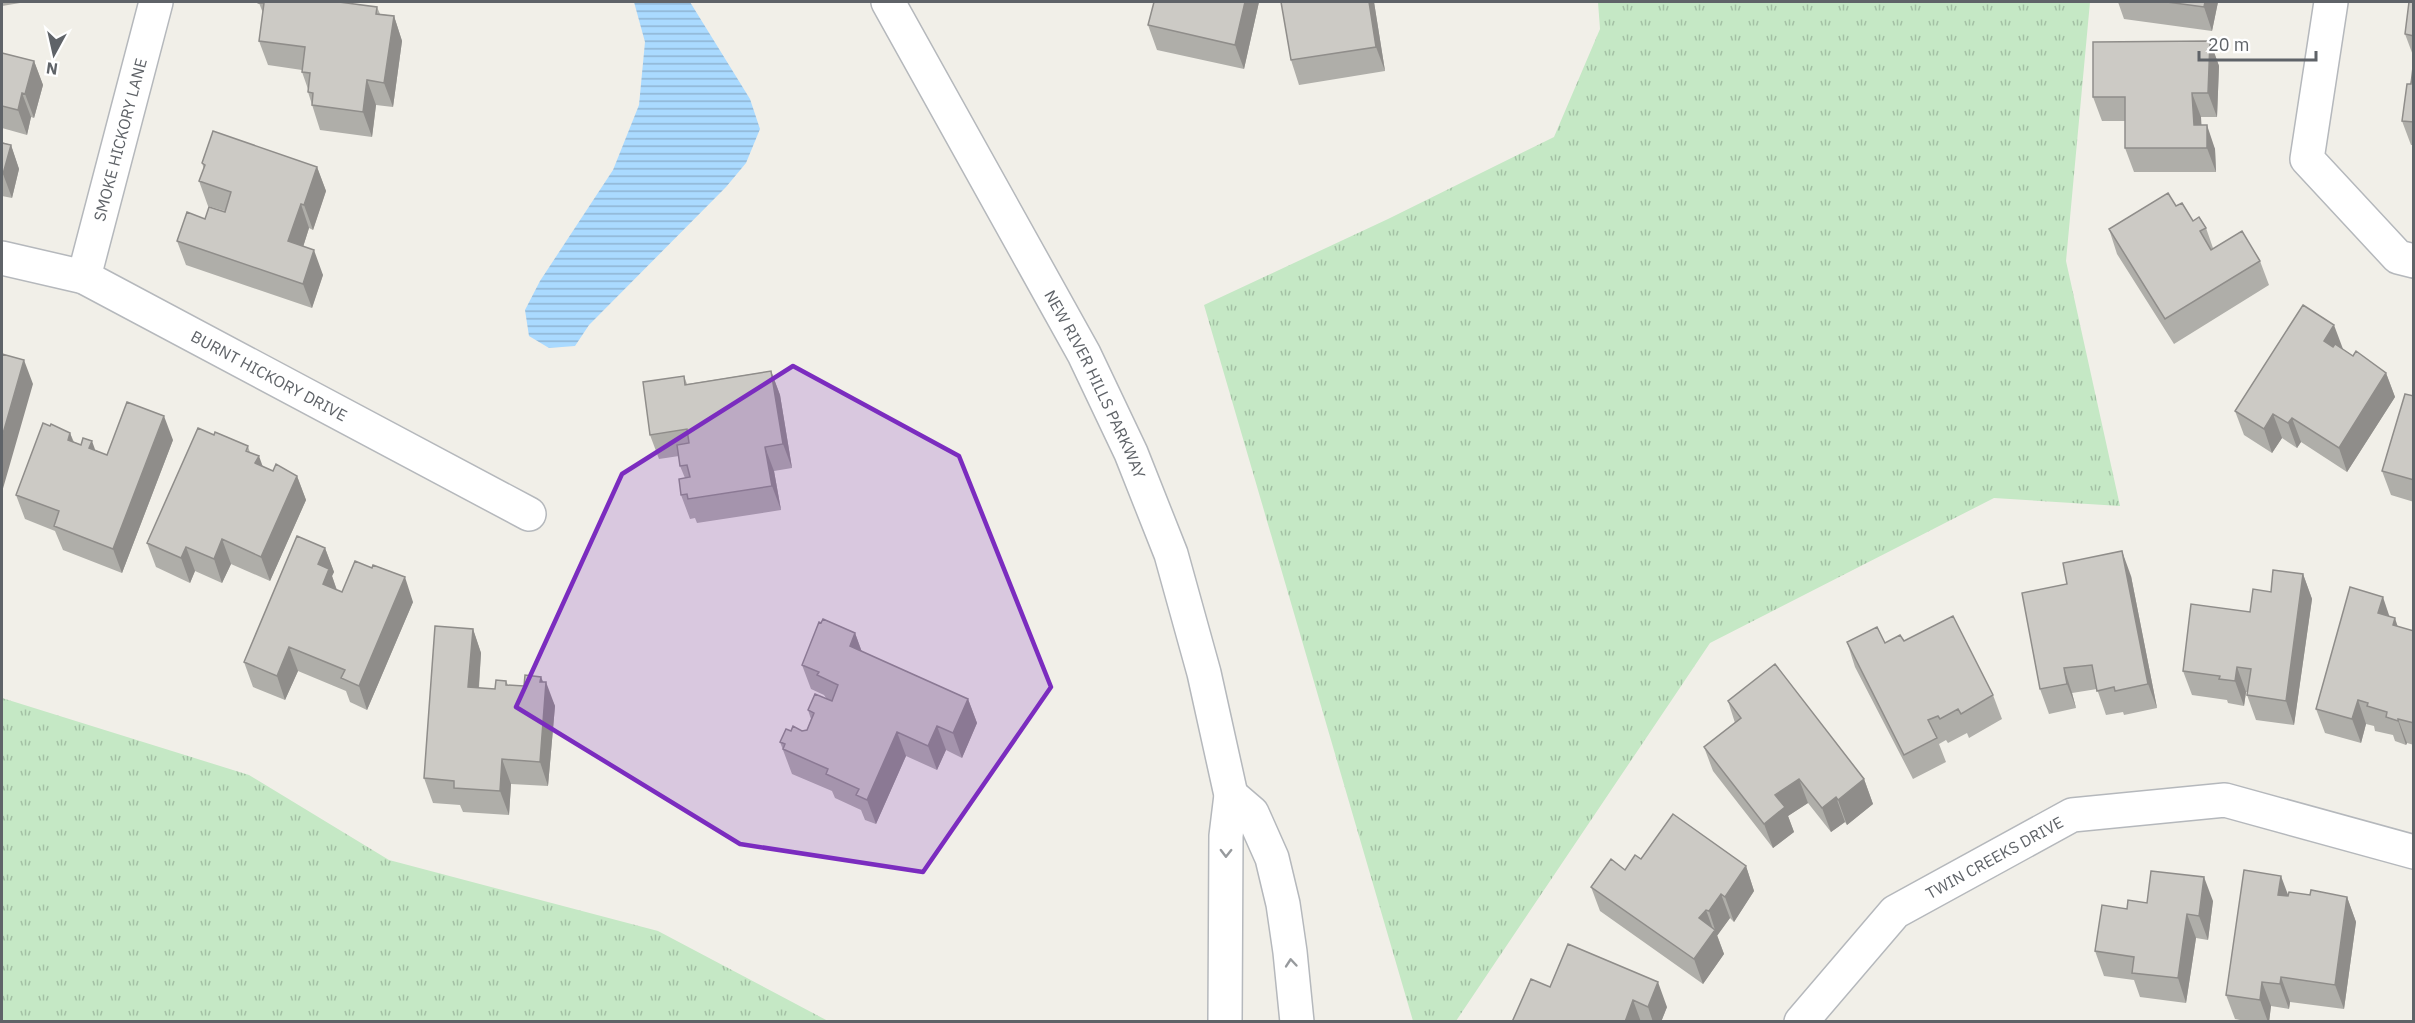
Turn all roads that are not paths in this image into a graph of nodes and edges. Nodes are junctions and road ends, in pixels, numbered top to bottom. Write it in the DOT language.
graph roads {
  1 [pos="156,2"];
  2 [pos="888,2"];
  3 [pos="2331,2"];
  4 [pos="2,258"];
  5 [pos="2414,261"];
  6 [pos="84,277"];
  7 [pos="529,514"];
  8 [pos="1231,795"];
  9 [pos="2414,852"];
  10 [pos="1225,1022"];
  11 [pos="1297,1022"];
  12 [pos="1802,1022"];
  1 -- 6 [label="street, SMOKE HICKORY LANE"];
  2 -- 8 [label="street, NEW RIVER HILLS PARKWAY"];
  3 -- 5 [label="street"];
  4 -- 6 [label="street, BURNT HICKORY DRIVE"];
  6 -- 7 [label="street, BURNT HICKORY DRIVE"];
  8 -- 10 [label="street, NEW RIVER HILLS PARKWAY, one-way"];
  11 -- 8 [label="street, one-way"];
  9 -- 12 [label="street, TWIN CREEKS DRIVE"];
}
